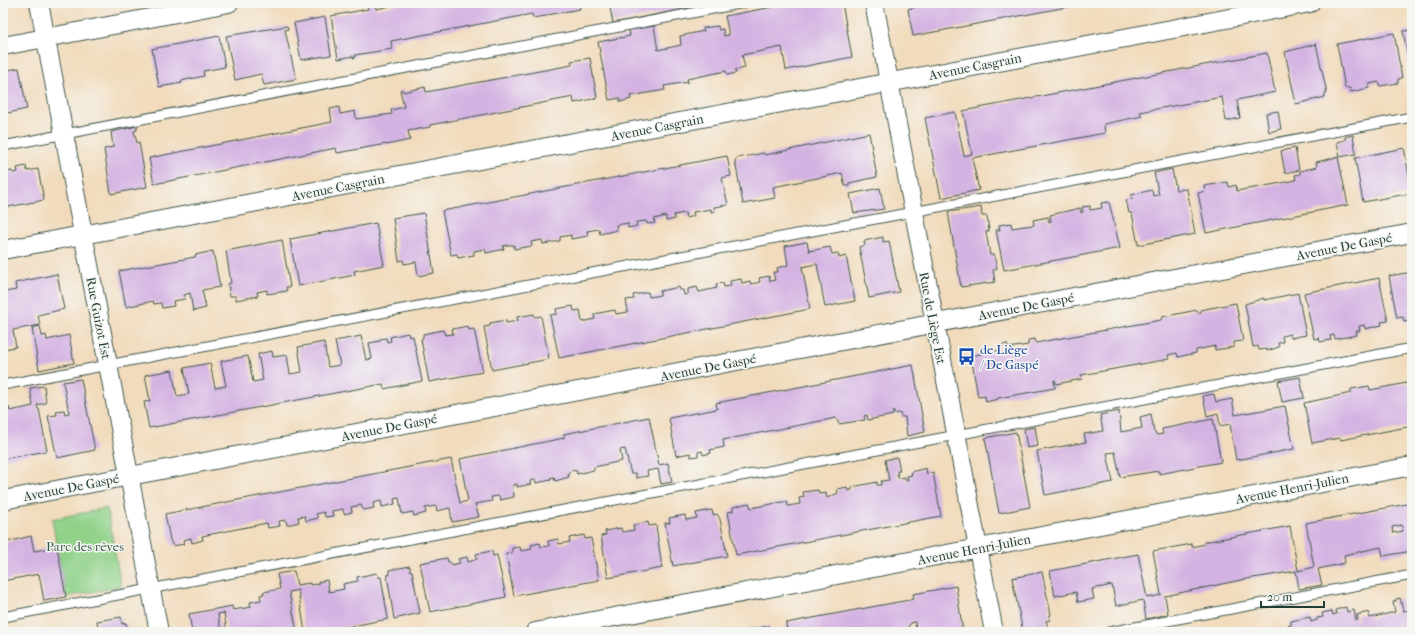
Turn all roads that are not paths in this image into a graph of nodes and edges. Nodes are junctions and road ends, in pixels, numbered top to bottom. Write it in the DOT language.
graph roads {
  1 [pos="39,3"];
  2 [pos="229,3"];
  3 [pos="744,3"];
  4 [pos="874,3"];
  5 [pos="1310,3"];
  6 [pos="46,38"];
  7 [pos="3,46"];
  8 [pos="889,83"];
  9 [pos="1412,117"];
  10 [pos="64,135"];
  11 [pos="3,146"];
  12 [pos="913,212"];
  13 [pos="1412,233"];
  14 [pos="83,234"];
  15 [pos="3,250"];
  16 [pos="934,324"];
  17 [pos="1412,348"];
  18 [pos="108,366"];
  19 [pos="3,385"];
  20 [pos="956,435"];
  21 [pos="1412,466"];
  22 [pos="129,476"];
  23 [pos="3,500"];
  24 [pos="977,548"];
  25 [pos="1412,575"];
  26 [pos="151,588"];
  27 [pos="3,617"];
  28 [pos="159,632"];
  29 [pos="535,632"];
  30 [pos="994,632"];
  31 [pos="1109,632"];
  1 -- 6 [label="street, Rue Guizot Est"];
  2 -- 6 [label="street"];
  3 -- 10 [label="lane"];
  4 -- 8 [label="street, Rue de Liège Est"];
  5 -- 8 [label="street, Avenue Casgrain"];
  6 -- 7 [label="street"];
  6 -- 10 [label="street, Rue Guizot Est"];
  8 -- 12 [label="street, Rue de Liège Est"];
  8 -- 14 [label="street, Avenue Casgrain"];
  9 -- 12 [label="lane"];
  10 -- 11 [label="lane"];
  10 -- 14 [label="street, Rue Guizot Est"];
  12 -- 16 [label="street, Rue de Liège Est"];
  12 -- 18 [label="lane"];
  13 -- 16 [label="street, Avenue De Gaspé"];
  14 -- 15 [label="street, Avenue Casgrain"];
  14 -- 18 [label="street, Rue Guizot Est"];
  16 -- 20 [label="street, Rue de Liège Est"];
  16 -- 22 [label="street, Avenue De Gaspé"];
  17 -- 20 [label="lane"];
  18 -- 19 [label="lane"];
  18 -- 22 [label="street, Rue Guizot Est"];
  20 -- 24 [label="street, Rue de Liège Est"];
  20 -- 26 [label="lane"];
  21 -- 24 [label="street, Avenue Henri-Julien"];
  22 -- 23 [label="street, Avenue De Gaspé"];
  22 -- 26 [label="street, Rue Guizot Est"];
  24 -- 29 [label="street, Avenue Henri-Julien"];
  24 -- 30 [label="street, Rue de Liège Est"];
  25 -- 31 [label="lane"];
  26 -- 27 [label="lane"];
  26 -- 28 [label="street, Rue Guizot Est"];
}
